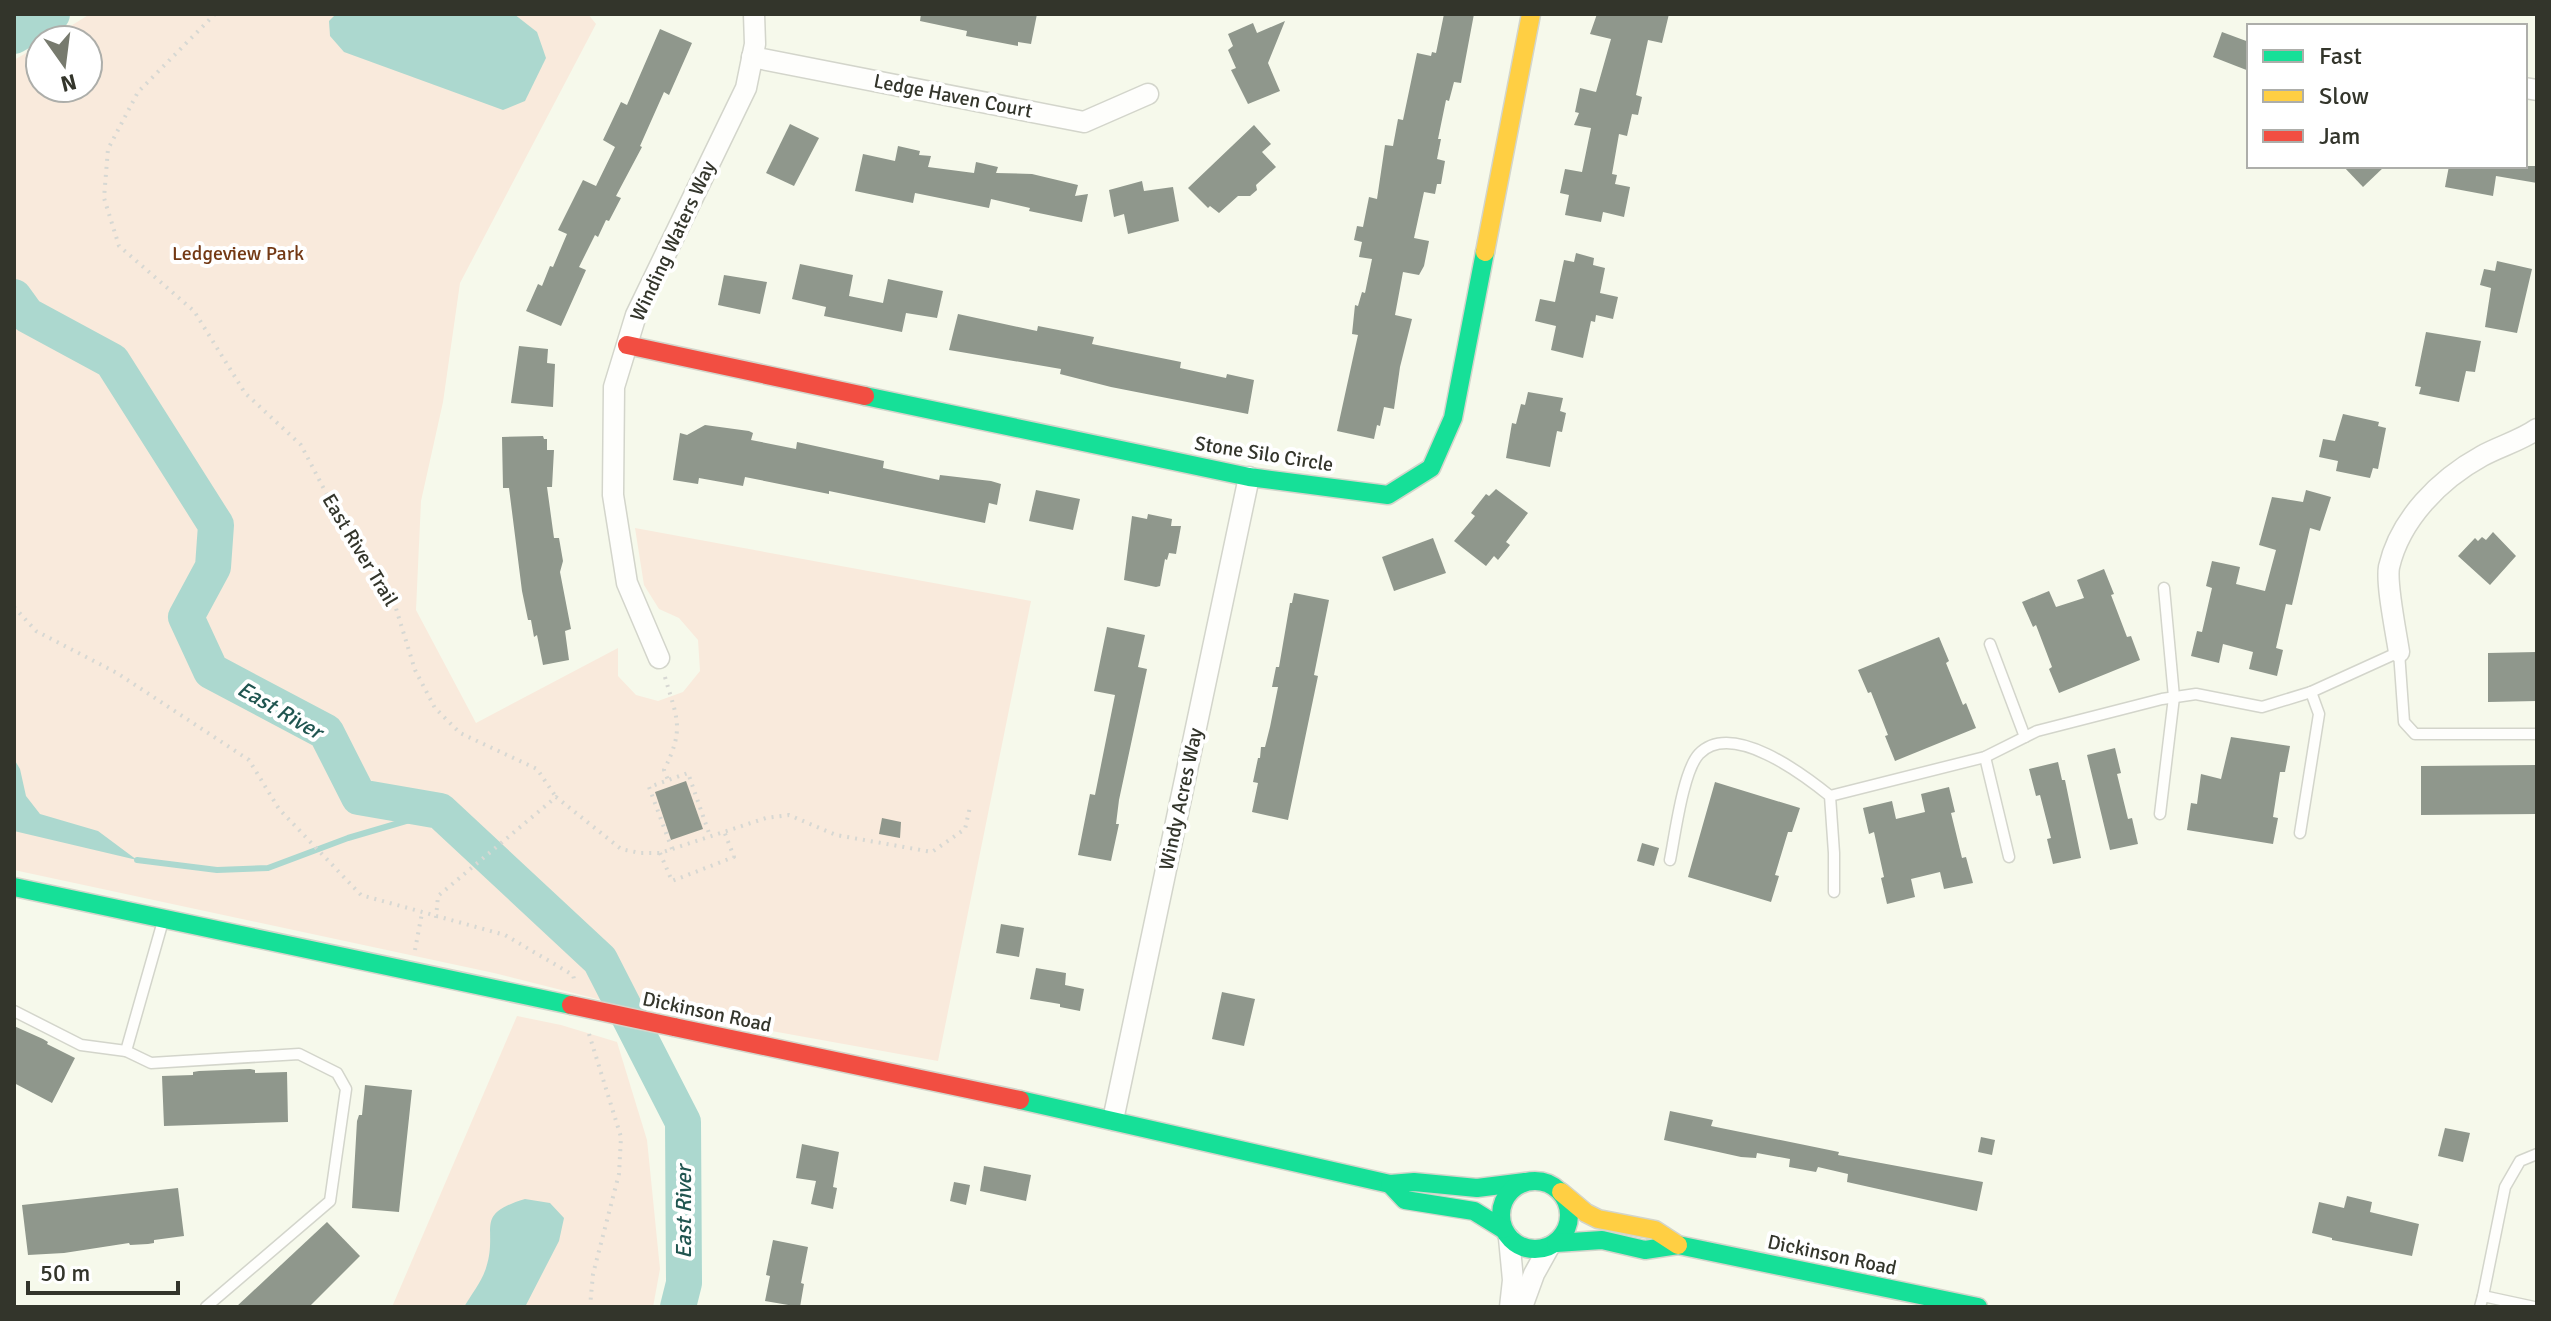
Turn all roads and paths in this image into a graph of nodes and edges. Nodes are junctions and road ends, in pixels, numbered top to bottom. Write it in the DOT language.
graph roads {
  1 [pos="215,14"];
  2 [pos="754,14"];
  3 [pos="1531,14"];
  4 [pos="752,57"];
  5 [pos="1148,94"];
  6 [pos="627,345"];
  7 [pos="2537,429"];
  8 [pos="1249,477"];
  9 [pos="2164,588"];
  10 [pos="14,607"];
  11 [pos="1990,644"];
  12 [pos="2399,652"];
  13 [pos="659,658"];
  14 [pos="2311,692"];
  15 [pos="2174,697"];
  16 [pos="2537,734"];
  17 [pos="2025,737"];
  18 [pos="1985,757"];
  19 [pos="668,780"];
  20 [pos="1830,796"];
  21 [pos="556,797"];
  22 [pos="970,807"];
  23 [pos="2160,814"];
  24 [pos="724,831"];
  25 [pos="2300,833"];
  26 [pos="710,836"];
  27 [pos="672,849"];
  28 [pos="660,853"];
  29 [pos="2009,857"];
  30 [pos="1670,860"];
  31 [pos="14,887"];
  32 [pos="1834,892"];
  33 [pos="422,913"];
  34 [pos="436,918"];
  35 [pos="164,919"];
  36 [pos="415,950"];
  37 [pos="574,997"];
  38 [pos="14,1011"];
  39 [pos="589,1034"];
  40 [pos="126,1051"];
  41 [pos="1113,1120"];
  42 [pos="2537,1154"];
  43 [pos="1525,1182"];
  44 [pos="1390,1184"];
  45 [pos="1558,1189"];
  46 [pos="1506,1234"];
  47 [pos="1553,1245"];
  48 [pos="1678,1245"];
  49 [pos="2481,1302"];
  50 [pos="206,1307"];
  51 [pos="590,1307"];
  52 [pos="1510,1307"];
  53 [pos="1522,1307"];
  54 [pos="1978,1307"];
  55 [pos="2534,1307"];
  1 -- 21 [label="path, East River Trail"];
  2 -- 4 [label="street, Winding Waters Way"];
  3 -- 8 [label="street, Stone Silo Circle"];
  4 -- 5 [label="street, Ledge Haven Court"];
  4 -- 6 [label="street, Winding Waters Way"];
  6 -- 8 [label="street, Stone Silo Circle"];
  6 -- 13 [label="street, Winding Waters Way"];
  7 -- 12 [label="street"];
  8 -- 41 [label="street, Windy Acres Way"];
  9 -- 15 [label="lane"];
  10 -- 33 [label="path"];
  11 -- 17 [label="lane"];
  12 -- 14 [label="lane"];
  12 -- 16 [label="lane"];
  13 -- 19 [label="path"];
  14 -- 15 [label="lane"];
  14 -- 25 [label="lane"];
  15 -- 17 [label="lane"];
  15 -- 23 [label="lane"];
  17 -- 18 [label="lane"];
  18 -- 20 [label="lane"];
  18 -- 29 [label="lane"];
  19 -- 26 [label="path"];
  19 -- 27 [label="path"];
  20 -- 30 [label="lane"];
  20 -- 32 [label="lane"];
  21 -- 28 [label="path, East River Trail"];
  21 -- 34 [label="path"];
  22 -- 24 [label="path, East River Trail"];
  24 -- 26 [label="path, East River Trail"];
  24 -- 28 [label="path"];
  26 -- 27 [label="path, East River Trail"];
  27 -- 28 [label="path, East River Trail"];
  31 -- 35 [label="street, Dickinson Road"];
  33 -- 34 [label="path"];
  33 -- 36 [label="path"];
  34 -- 37 [label="path"];
  35 -- 37 [label="street, Dickinson Road"];
  35 -- 40 [label="lane"];
  37 -- 41 [label="street, Dickinson Road, bridge"];
  38 -- 40 [label="lane"];
  39 -- 51 [label="path"];
  40 -- 50 [label="lane"];
  41 -- 44 [label="street, Dickinson Road"];
  42 -- 49 [label="lane"];
  43 -- 44 [label="street, Dickinson Road"];
  43 -- 45 [label="street"];
  43 -- 46 [label="street"];
  44 -- 46 [label="street, Dickinson Road"];
  45 -- 47 [label="street"];
  45 -- 48 [label="street, Dickinson Road"];
  46 -- 47 [label="street"];
  46 -- 52 [label="street"];
  47 -- 48 [label="street, Dickinson Road"];
  47 -- 53 [label="street"];
  48 -- 54 [label="street, Dickinson Road"];
  49 -- 55 [label="lane"];
}
